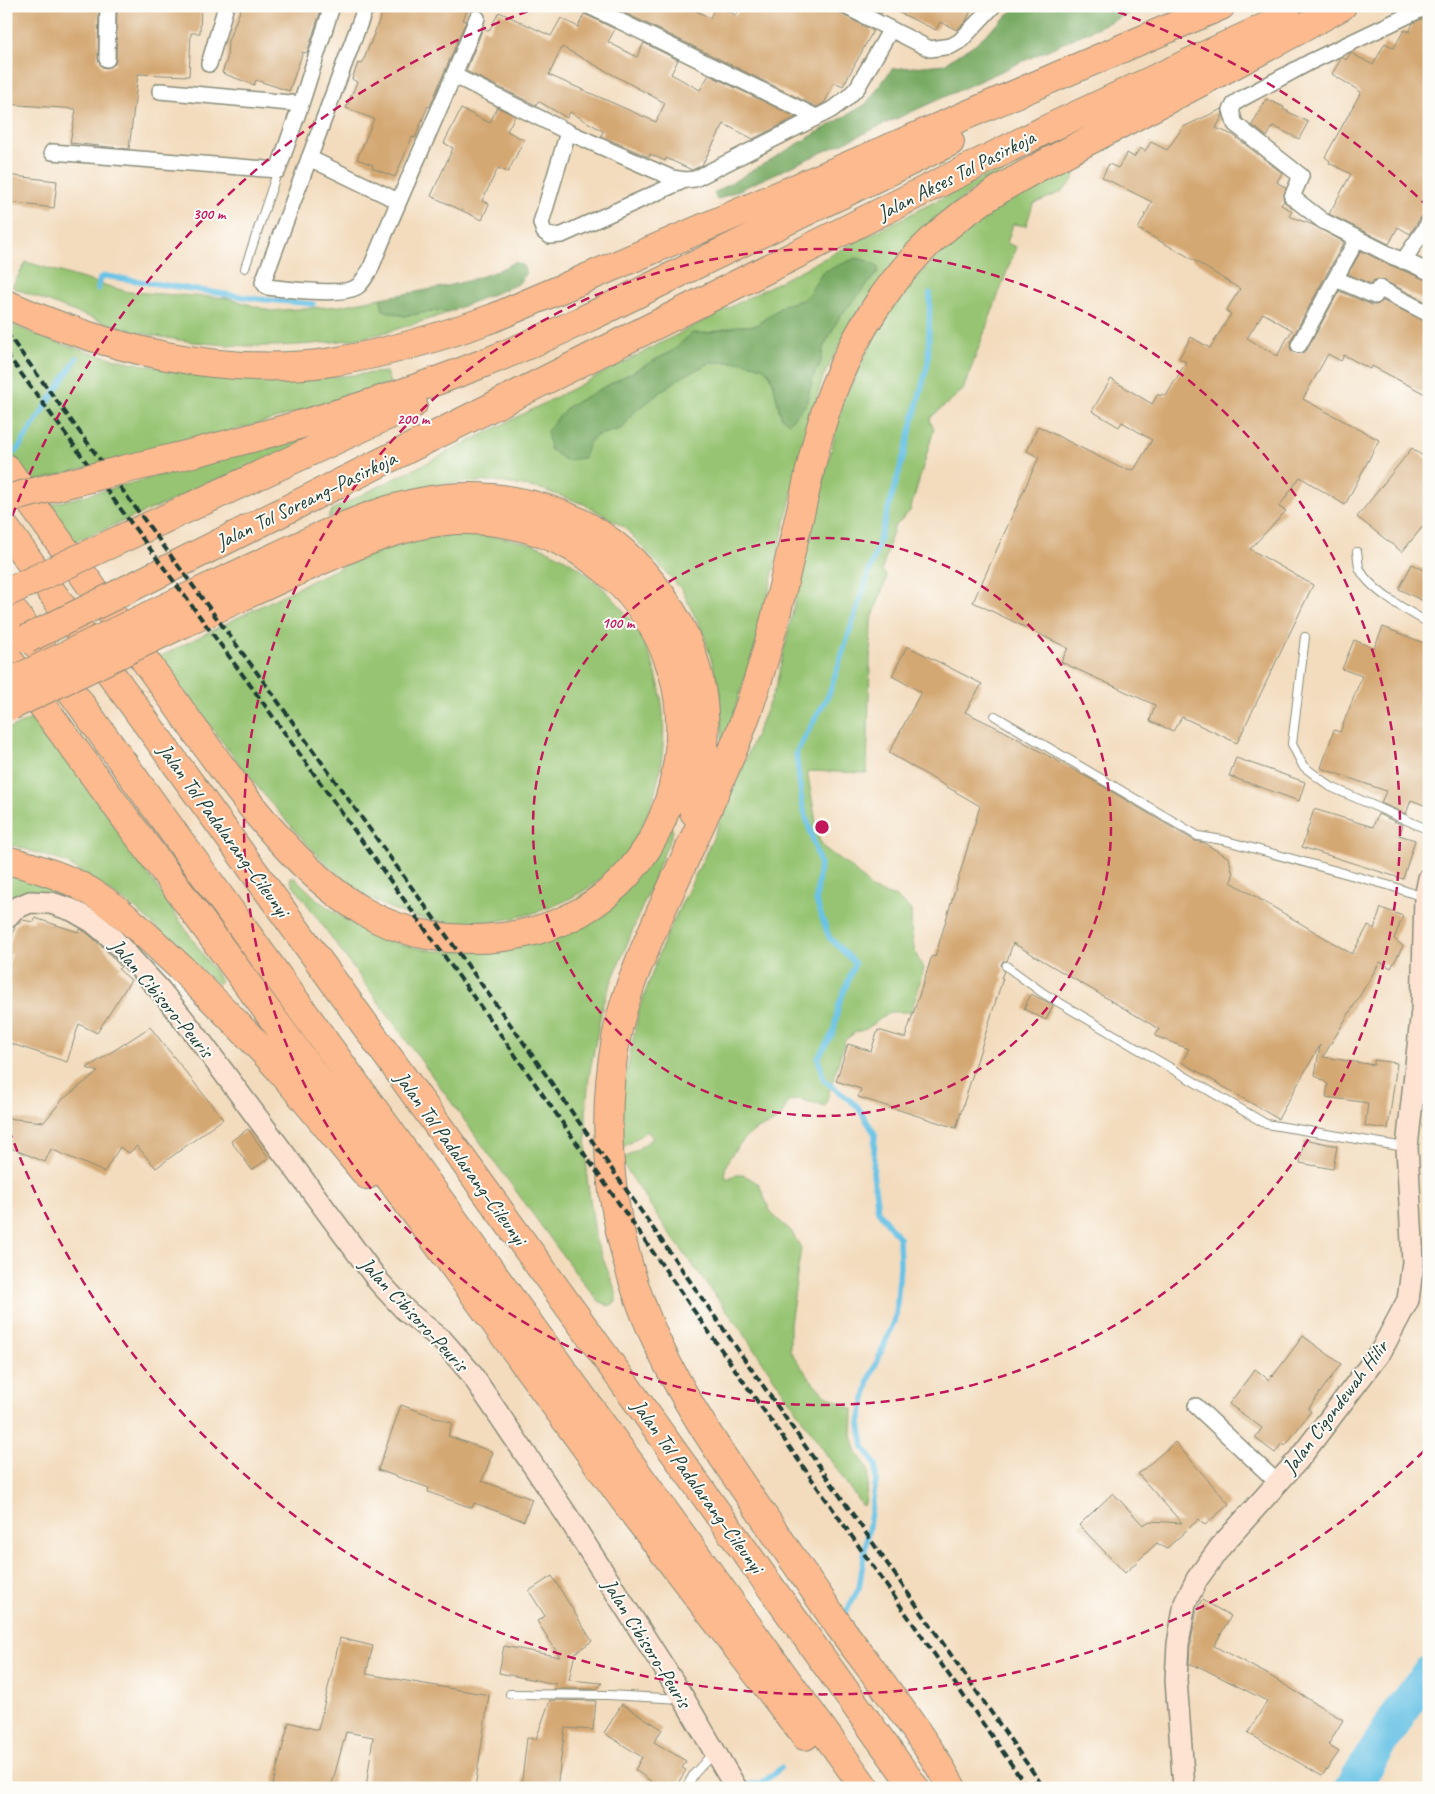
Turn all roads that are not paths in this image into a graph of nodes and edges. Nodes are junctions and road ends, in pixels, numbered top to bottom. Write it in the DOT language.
graph roads {
  1 [pos="108,6"];
  2 [pos="226,6"];
  3 [pos="332,6"];
  4 [pos="366,6"];
  5 [pos="589,6"];
  6 [pos="845,6"];
  7 [pos="993,6"];
  8 [pos="1221,6"];
  9 [pos="1228,6"];
  10 [pos="1310,6"];
  11 [pos="1342,6"];
  12 [pos="1428,6"];
  13 [pos="477,18"];
  14 [pos="891,29"];
  15 [pos="107,59"];
  16 [pos="210,64"];
  17 [pos="455,76"];
  18 [pos="160,91"];
  19 [pos="301,104"];
  20 [pos="816,117"];
  21 [pos="568,132"];
  22 [pos="52,152"];
  23 [pos="309,158"];
  24 [pos="278,170"];
  25 [pos="685,180"];
  26 [pos="398,201"];
  27 [pos="1429,223"];
  28 [pos="1357,239"];
  29 [pos="1403,261"];
  30 [pos="245,268"];
  31 [pos="1429,272"];
  32 [pos="1336,279"];
  33 [pos="6,304"];
  34 [pos="1429,314"];
  35 [pos="590,316"];
  36 [pos="1299,345"];
  37 [pos="605,351"];
  38 [pos="6,468"];
  39 [pos="6,498"];
  40 [pos="6,529"];
  41 [pos="1357,552"];
  42 [pos="6,592"];
  43 [pos="6,601"];
  44 [pos="175,616"];
  45 [pos="1429,623"];
  46 [pos="1305,637"];
  47 [pos="13,645"];
  48 [pos="6,656"];
  49 [pos="8,699"];
  50 [pos="995,716"];
  51 [pos="1429,830"];
  52 [pos="6,860"];
  53 [pos="1427,888"];
  54 [pos="665,901"];
  55 [pos="6,918"];
  56 [pos="1006,966"];
  57 [pos="1407,1147"];
  58 [pos="547,1395"];
  59 [pos="1196,1406"];
  60 [pos="1278,1483"];
  61 [pos="510,1694"];
  62 [pos="684,1700"];
  63 [pos="718,1759"];
  64 [pos="686,1788"];
  65 [pos="736,1788"];
  66 [pos="847,1788"];
  67 [pos="865,1788"];
  68 [pos="915,1788"];
  69 [pos="952,1788"];
  70 [pos="1184,1788"];
  1 -- 15 [label="street"];
  2 -- 16 [label="street"];
  3 -- 19 [label="street"];
  4 -- 23 [label="street"];
  5 -- 20 [label="street"];
  6 -- 14 [label="street"];
  7 -- 14 [label="street"];
  8 -- 33 [label="highway"];
  9 -- 35 [label="highway, Jalan Akses Tol Pasirkoja"];
  10 -- 37 [label="highway, Jalan Akses Tol Pasirkoja"];
  11 -- 54 [label="highway"];
  12 -- 28 [label="street"];
  13 -- 17 [label="street"];
  14 -- 20 [label="street"];
  17 -- 21 [label="street"];
  17 -- 26 [label="street"];
  18 -- 19 [label="street"];
  19 -- 24 [label="street"];
  20 -- 25 [label="street"];
  21 -- 25 [label="street"];
  21 -- 25 [label="street"];
  22 -- 24 [label="street"];
  23 -- 26 [label="street"];
  23 -- 26 [label="street"];
  24 -- 30 [label="lane"];
  27 -- 29 [label="street"];
  28 -- 29 [label="street"];
  28 -- 32 [label="street"];
  29 -- 31 [label="street"];
  32 -- 34 [label="street"];
  32 -- 36 [label="street"];
  35 -- 39 [label="highway, bridge"];
  35 -- 42 [label="highway, bridge"];
  37 -- 47 [label="highway, Jalan Tol Soreang–Pasirkoja, bridge"];
  38 -- 44 [label="highway"];
  40 -- 68 [label="highway, Jalan Tol Padalarang–Cileunyi"];
  41 -- 45 [label="lane"];
  43 -- 67 [label="highway, Jalan Tol Padalarang–Cileunyi"];
  44 -- 49 [label="highway, bridge"];
  44 -- 54 [label="highway"];
  46 -- 51 [label="lane"];
  48 -- 58 [label="highway"];
  50 -- 53 [label="lane"];
  52 -- 58 [label="highway"];
  53 -- 57 [label="street, Jalan Cigondewah Hilir"];
  54 -- 69 [label="highway"];
  55 -- 62 [label="street, Jalan Cibisoro-Peuris"];
  56 -- 57 [label="lane"];
  57 -- 60 [label="street, Jalan Cigondewah Hilir"];
  58 -- 66 [label="highway"];
  59 -- 60 [label="street"];
  60 -- 70 [label="street, Jalan Cigondewah Hilir"];
  61 -- 62 [label="lane"];
  62 -- 63 [label="street, Jalan Cibisoro-Peuris"];
  63 -- 64 [label="lane"];
  63 -- 65 [label="street, Jalan Cibisoro-Peuris"];
}
